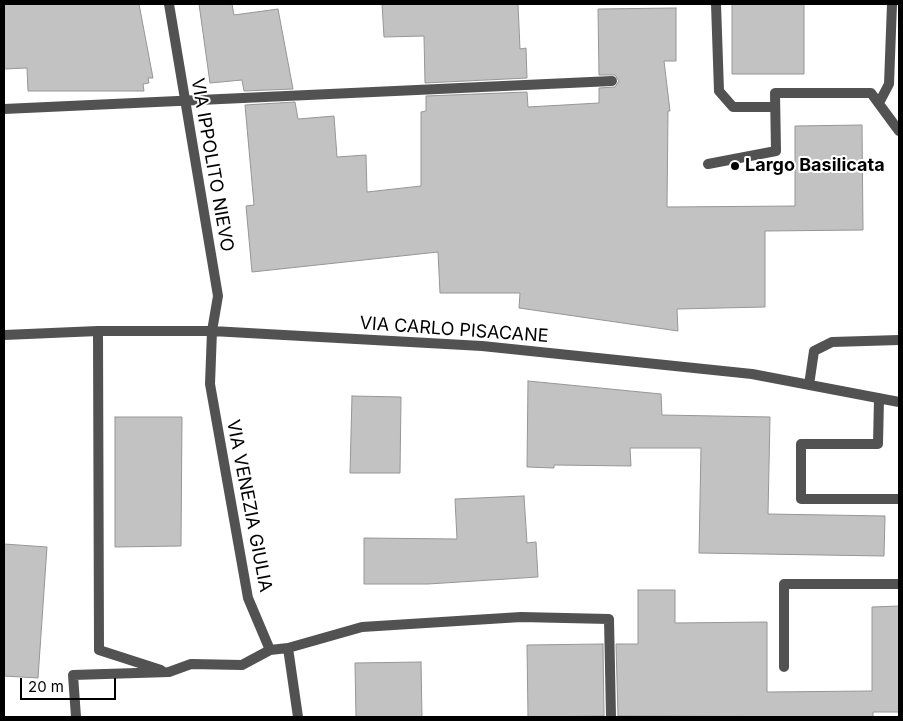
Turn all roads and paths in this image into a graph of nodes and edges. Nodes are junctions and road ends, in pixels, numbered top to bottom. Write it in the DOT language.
graph roads {
  1 [pos="169,4"];
  2 [pos="716,4"];
  3 [pos="892,4"];
  4 [pos="612,81"];
  5 [pos="185,102"];
  6 [pos="879,103"];
  7 [pos="775,107"];
  8 [pos="4,109"];
  9 [pos="899,131"];
  10 [pos="708,164"];
  11 [pos="98,331"];
  12 [pos="212,331"];
  13 [pos="4,335"];
  14 [pos="899,340"];
  15 [pos="809,385"];
  16 [pos="879,398"];
  17 [pos="899,402"];
  18 [pos="899,500"];
  19 [pos="899,584"];
  20 [pos="288,648"];
  21 [pos="270,650"];
  22 [pos="784,667"];
  23 [pos="170,672"];
  24 [pos="76,717"];
  25 [pos="298,717"];
  26 [pos="611,717"];
  1 -- 5 [label="street, VIA IPPOLITO NIEVO"];
  2 -- 7 [label="street"];
  3 -- 6 [label="street"];
  4 -- 5 [label="street"];
  5 -- 8 [label="street"];
  5 -- 12 [label="street, VIA IPPOLITO NIEVO"];
  6 -- 7 [label="street"];
  6 -- 9 [label="street"];
  7 -- 10 [label="street"];
  11 -- 12 [label="street, VIA CARLO PISACANE"];
  11 -- 13 [label="street, VIA CARLO PISACANE"];
  11 -- 23 [label="street"];
  12 -- 15 [label="street, VIA CARLO PISACANE"];
  12 -- 21 [label="street, VIA VENEZIA GIULIA"];
  14 -- 15 [label="street"];
  15 -- 16 [label="street, VIA CARLO PISACANE"];
  16 -- 17 [label="street, VIA CARLO PISACANE"];
  16 -- 18 [label="street"];
  19 -- 22 [label="street"];
  20 -- 21 [label="street"];
  20 -- 25 [label="street"];
  20 -- 26 [label="street"];
  21 -- 23 [label="street"];
  23 -- 24 [label="street"];
}
